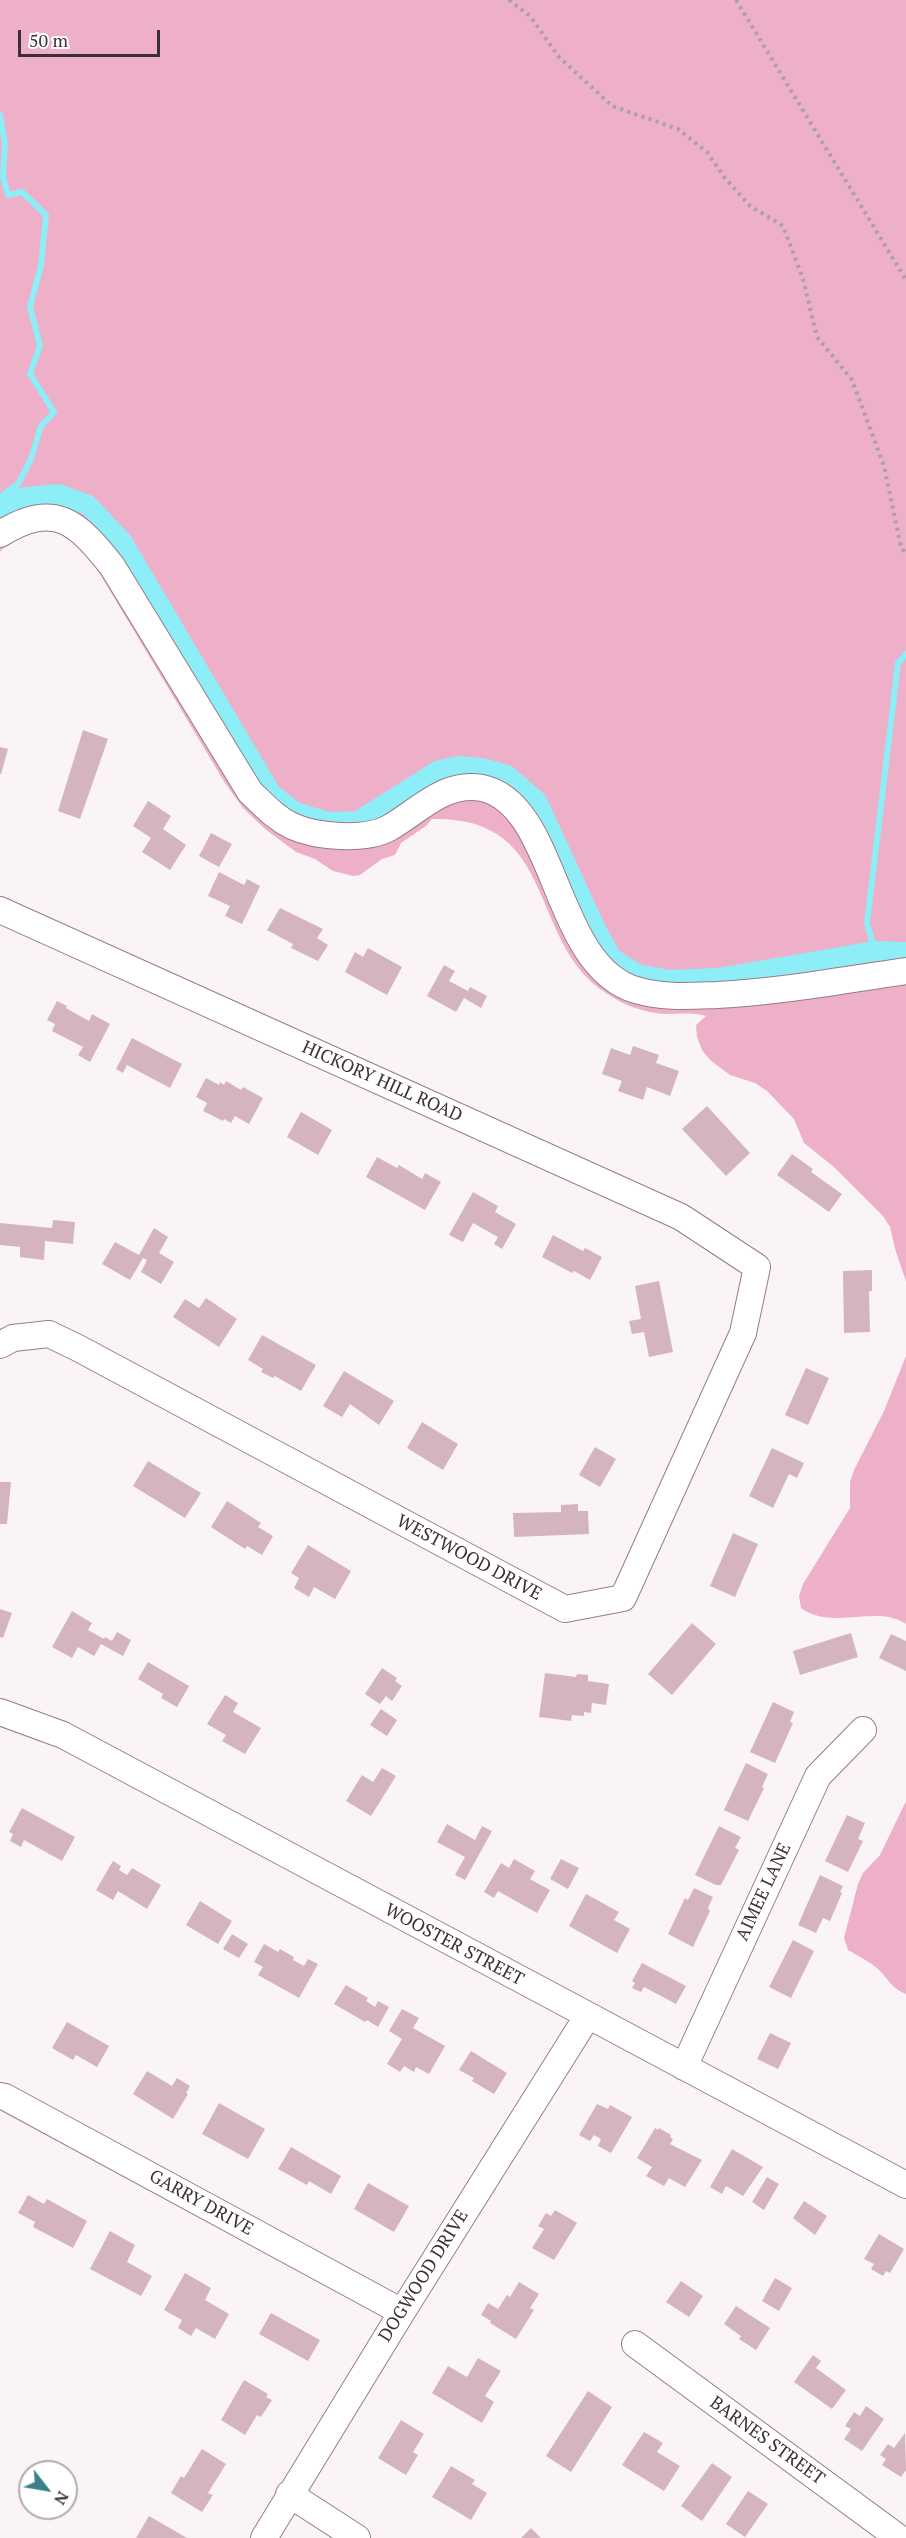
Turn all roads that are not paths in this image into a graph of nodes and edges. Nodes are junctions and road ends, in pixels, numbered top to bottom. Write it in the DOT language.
graph roads {
  1 [pos="0,534"];
  2 [pos="0,910"];
  3 [pos="906,971"];
  4 [pos="757,1267"];
  5 [pos="0,1345"];
  6 [pos="0,1712"];
  7 [pos="863,1730"];
  8 [pos="587,2017"];
  9 [pos="684,2067"];
  10 [pos="0,2096"];
  11 [pos="906,2185"];
  12 [pos="402,2312"];
  13 [pos="635,2344"];
  14 [pos="290,2494"];
  15 [pos="264,2538"];
  16 [pos="357,2538"];
  17 [pos="899,2538"];
  1 -- 3 [label="street"];
  2 -- 4 [label="street, HICKORY HILL ROAD"];
  4 -- 5 [label="street, WESTWOOD DRIVE"];
  6 -- 8 [label="street, WOOSTER STREET"];
  7 -- 9 [label="street, AIMEE LANE"];
  8 -- 9 [label="street, WOOSTER STREET"];
  8 -- 12 [label="street, DOGWOOD DRIVE"];
  9 -- 11 [label="street, WOOSTER STREET"];
  10 -- 12 [label="street, GARRY DRIVE"];
  12 -- 14 [label="street, DOGWOOD DRIVE"];
  13 -- 17 [label="street, BARNES STREET"];
  14 -- 15 [label="street, DOGWOOD DRIVE"];
  14 -- 16 [label="street"];
}
